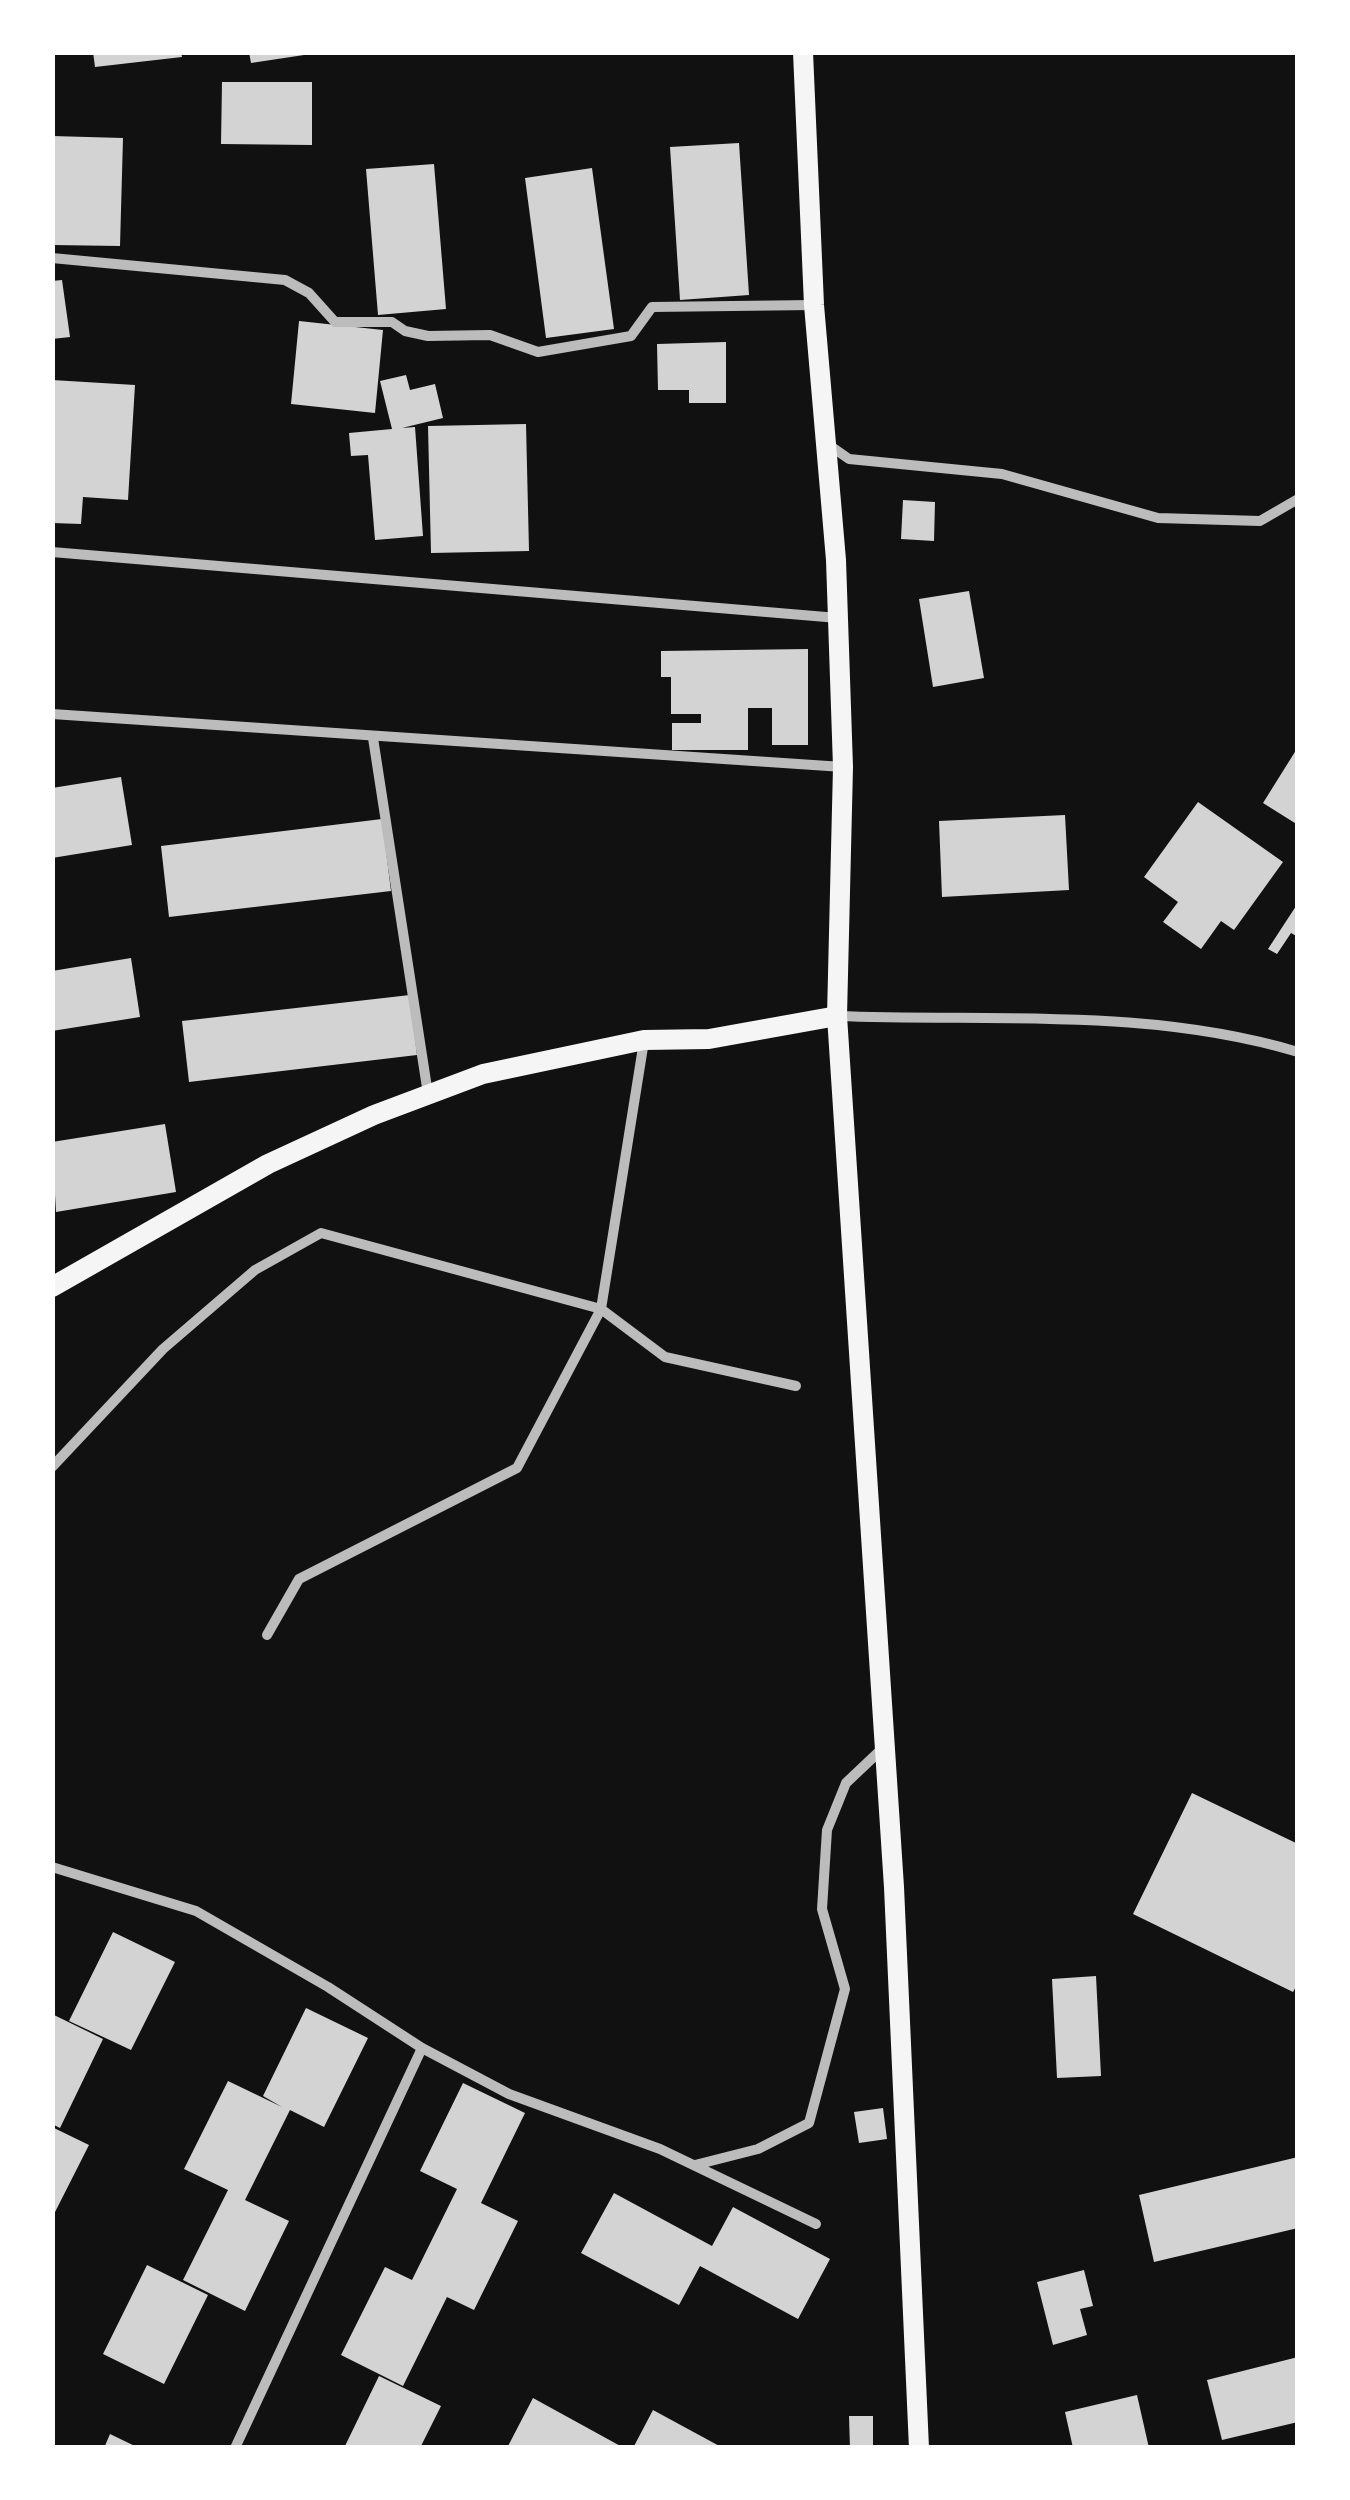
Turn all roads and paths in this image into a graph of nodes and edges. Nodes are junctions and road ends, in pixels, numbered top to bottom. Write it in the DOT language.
graph roads {
  1 [pos="803,52"];
  2 [pos="52,258"];
  3 [pos="814,305"];
  4 [pos="824,441"];
  5 [pos="1298,499"];
  6 [pos="52,552"];
  7 [pos="838,618"];
  8 [pos="52,714"];
  9 [pos="372,738"];
  10 [pos="843,768"];
  11 [pos="837,1016"];
  12 [pos="644,1040"];
  13 [pos="1298,1052"];
  14 [pos="428,1094"];
  15 [pos="52,1287"];
  16 [pos="600,1309"];
  17 [pos="796,1386"];
  18 [pos="52,1467"];
  19 [pos="267,1635"];
  20 [pos="884,1748"];
  21 [pos="52,1867"];
  22 [pos="422,2048"];
  23 [pos="694,2166"];
  24 [pos="816,2224"];
  25 [pos="235,2448"];
  26 [pos="919,2448"];
  1 -- 3 [label="main road"];
  2 -- 3 [label="street"];
  3 -- 4 [label="main road"];
  4 -- 5 [label="street"];
  4 -- 7 [label="main road"];
  6 -- 7 [label="street"];
  7 -- 10 [label="main road"];
  8 -- 9 [label="street"];
  9 -- 10 [label="street"];
  9 -- 14 [label="street"];
  10 -- 11 [label="main road"];
  11 -- 12 [label="main road"];
  11 -- 13 [label="street"];
  11 -- 20 [label="main road"];
  12 -- 14 [label="main road"];
  12 -- 16 [label="street"];
  14 -- 15 [label="main road"];
  16 -- 17 [label="street"];
  16 -- 18 [label="street"];
  16 -- 19 [label="street"];
  20 -- 23 [label="street"];
  20 -- 26 [label="main road"];
  21 -- 22 [label="street"];
  22 -- 23 [label="street"];
  22 -- 25 [label="street"];
  23 -- 24 [label="street"];
}
